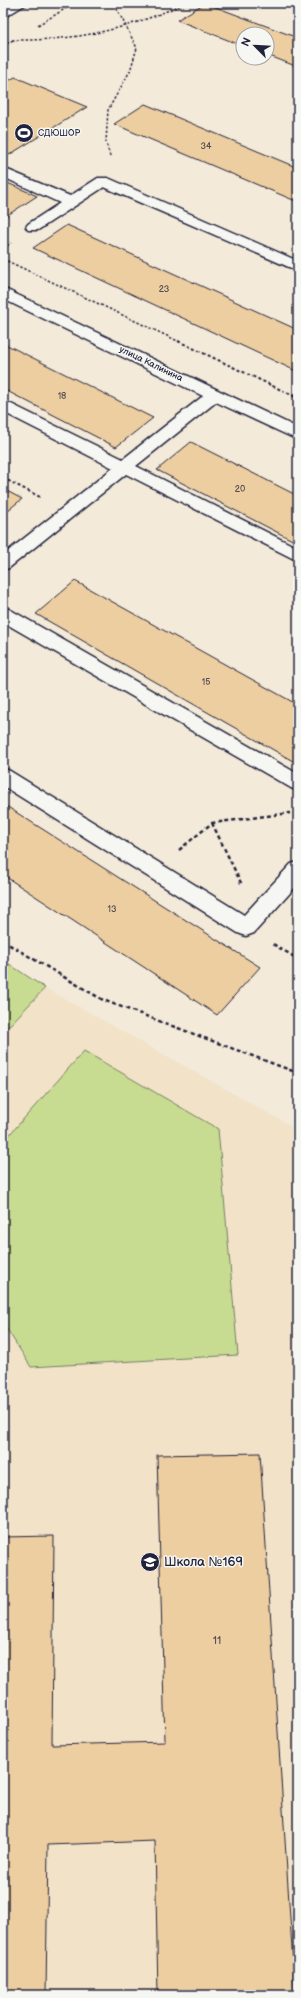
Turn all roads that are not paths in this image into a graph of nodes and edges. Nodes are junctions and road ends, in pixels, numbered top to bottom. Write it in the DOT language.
graph roads {
  1 [pos="22,3"];
  2 [pos="3,14"];
  3 [pos="3,172"];
  4 [pos="71,202"];
  5 [pos="33,227"];
  6 [pos="298,266"];
  7 [pos="3,293"];
  8 [pos="214,395"];
  9 [pos="3,405"];
  10 [pos="298,435"];
  11 [pos="123,466"];
  12 [pos="298,555"];
  13 [pos="3,564"];
  14 [pos="3,614"];
  15 [pos="3,776"];
  16 [pos="298,783"];
  17 [pos="298,870"];
  1 -- 2 [label="street"];
  3 -- 4 [label="street"];
  4 -- 5 [label="street"];
  4 -- 6 [label="street"];
  7 -- 8 [label="street, улица Калинина"];
  8 -- 10 [label="street, улица Калинина"];
  8 -- 11 [label="street"];
  9 -- 11 [label="street"];
  11 -- 12 [label="street"];
  11 -- 13 [label="street"];
  14 -- 16 [label="street"];
  15 -- 17 [label="street"];
}
